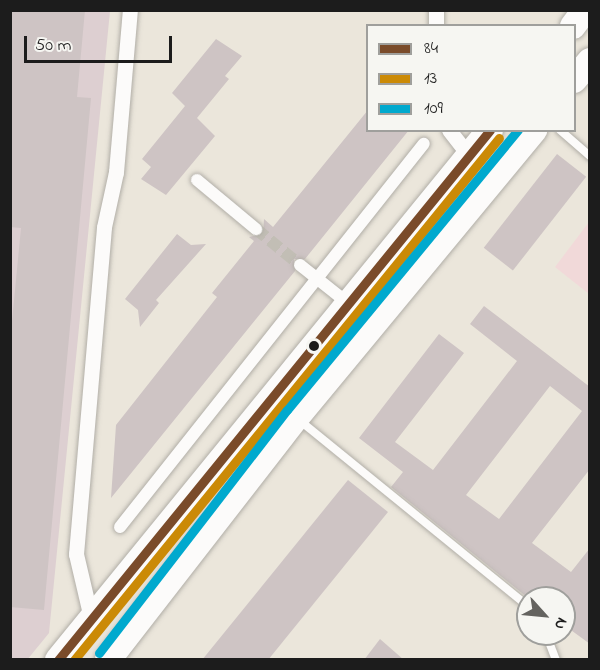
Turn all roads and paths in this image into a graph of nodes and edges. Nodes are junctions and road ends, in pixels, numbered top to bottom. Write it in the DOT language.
graph roads {
  1 [pos="130,10"];
  2 [pos="585,10"];
  3 [pos="574,24"];
  4 [pos="590,61"];
  5 [pos="576,78"];
  6 [pos="451,132"];
  7 [pos="488,132"];
  8 [pos="532,132"];
  9 [pos="562,132"];
  10 [pos="424,144"];
  11 [pos="469,156"];
  12 [pos="590,156"];
  13 [pos="197,180"];
  14 [pos="256,229"];
  15 [pos="300,264"];
  16 [pos="317,278"];
  17 [pos="349,304"];
  18 [pos="296,418"];
  19 [pos="120,527"];
  20 [pos="516,596"];
  21 [pos="91,618"];
  22 [pos="58,660"];
  23 [pos="108,660"];
  1 -- 21 [label="street"];
  2 -- 3 [label="highway"];
  4 -- 5 [label="highway"];
  6 -- 11 [label="street"];
  7 -- 11 [label="highway"];
  8 -- 18 [label="highway"];
  9 -- 12 [label="lane"];
  10 -- 16 [label="street"];
  11 -- 17 [label="highway"];
  13 -- 14 [label="street"];
  15 -- 16 [label="street"];
  16 -- 17 [label="street"];
  16 -- 19 [label="street"];
  17 -- 21 [label="highway"];
  18 -- 20 [label="lane"];
  18 -- 23 [label="highway"];
  21 -- 22 [label="highway"];
}
